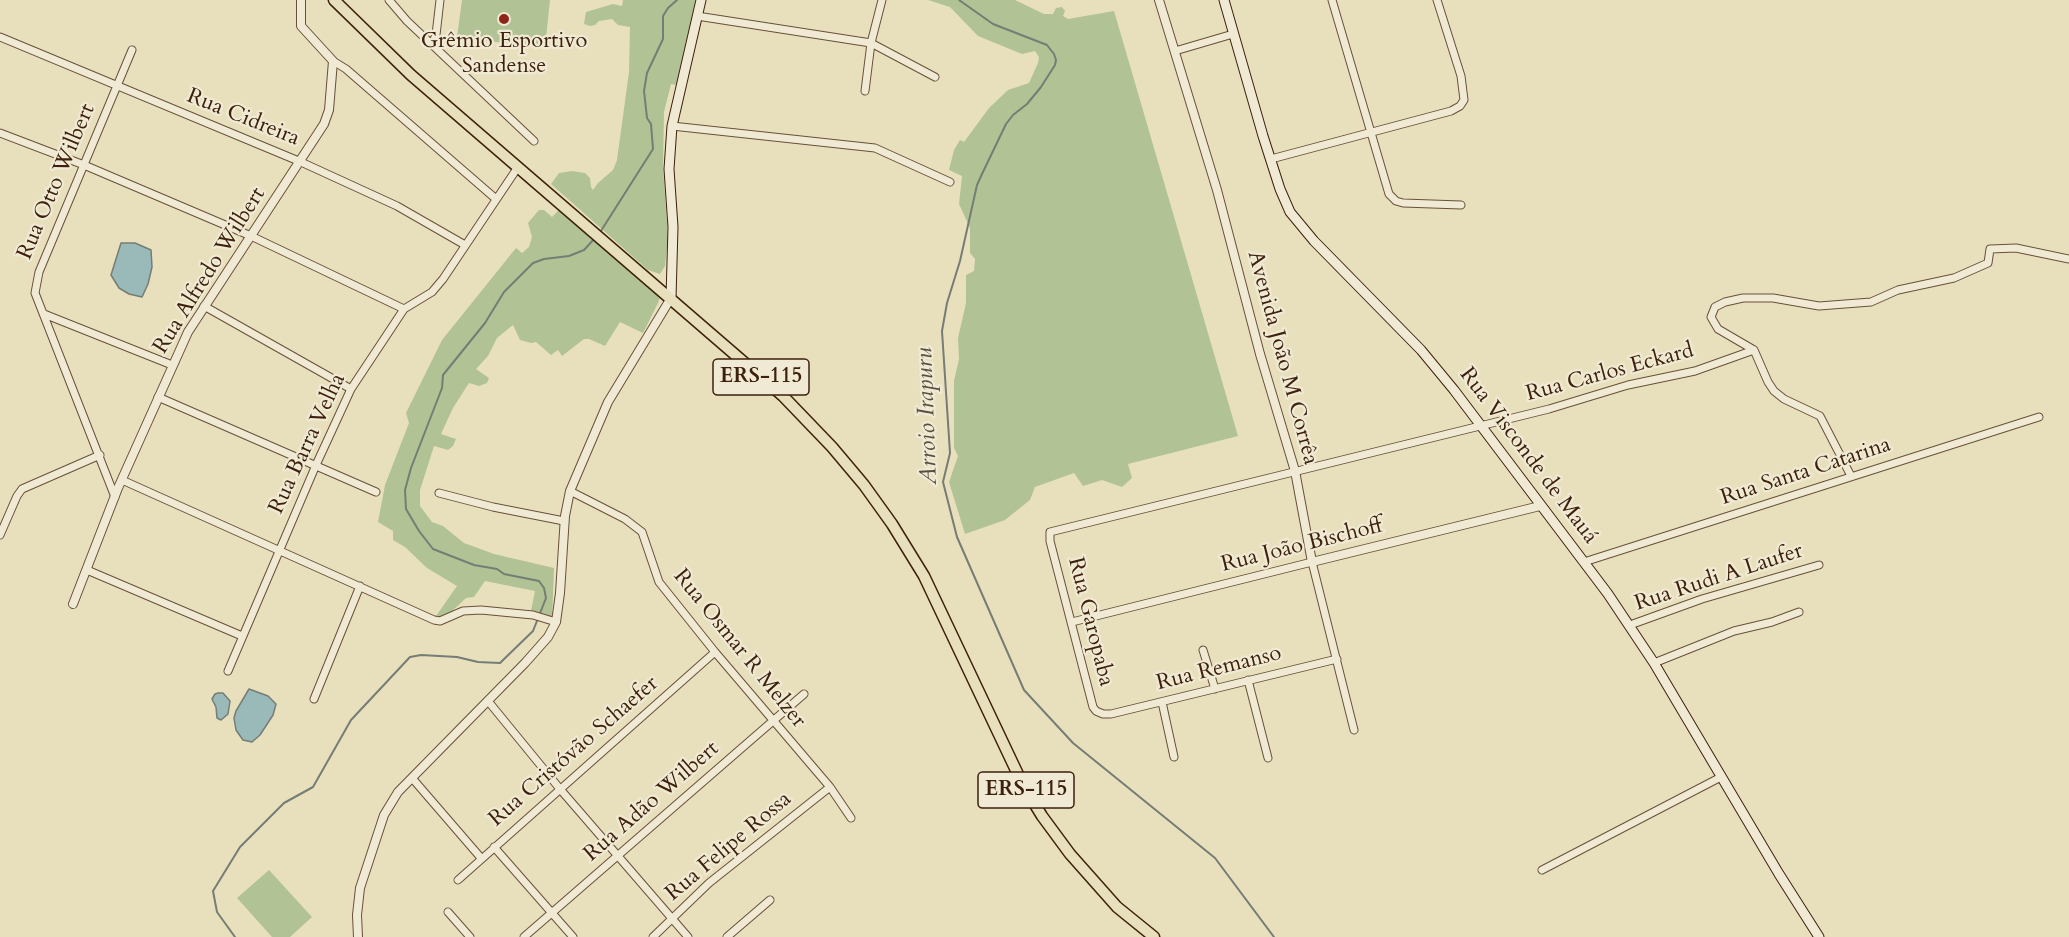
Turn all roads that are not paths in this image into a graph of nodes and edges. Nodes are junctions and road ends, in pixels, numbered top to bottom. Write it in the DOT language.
graph roads {
  1 [pos="301,0"];
  2 [pos="334,0"];
  3 [pos="388,0"];
  4 [pos="440,0"];
  5 [pos="701,0"];
  6 [pos="882,0"];
  7 [pos="1160,0"];
  8 [pos="1224,0"];
  9 [pos="1332,0"];
  10 [pos="1437,0"];
  11 [pos="697,16"];
  12 [pos="1233,34"];
  13 [pos="0,37"];
  14 [pos="871,43"];
  15 [pos="432,44"];
  16 [pos="132,50"];
  17 [pos="1175,51"];
  18 [pos="333,61"];
  19 [pos="935,76"];
  20 [pos="117,85"];
  21 [pos="865,91"];
  22 [pos="672,126"];
  23 [pos="1371,131"];
  24 [pos="0,134"];
  25 [pos="534,141"];
  26 [pos="1272,159"];
  27 [pos="301,162"];
  28 [pos="84,165"];
  29 [pos="518,167"];
  30 [pos="950,182"];
  31 [pos="496,199"];
  32 [pos="1461,206"];
  33 [pos="251,236"];
  34 [pos="465,245"];
  35 [pos="2069,259"];
  36 [pos="671,298"];
  37 [pos="204,306"];
  38 [pos="404,309"];
  39 [pos="44,314"];
  40 [pos="1754,350"];
  41 [pos="172,365"];
  42 [pos="351,389"];
  43 [pos="158,397"];
  44 [pos="2039,417"];
  45 [pos="1481,425"];
  46 [pos="99,455"];
  47 [pos="316,465"];
  48 [pos="1294,471"];
  49 [pos="1851,476"];
  50 [pos="122,480"];
  51 [pos="570,491"];
  52 [pos="376,492"];
  53 [pos="439,493"];
  54 [pos="115,497"];
  55 [pos="1540,506"];
  56 [pos="564,521"];
  57 [pos="1054,529"];
  58 [pos="0,535"];
  59 [pos="279,551"];
  60 [pos="1312,562"];
  61 [pos="1584,562"];
  62 [pos="1819,565"];
  63 [pos="87,570"];
  64 [pos="360,586"];
  65 [pos="73,604"];
  66 [pos="1799,612"];
  67 [pos="556,622"];
  68 [pos="1072,622"];
  69 [pos="1630,625"];
  70 [pos="242,636"];
  71 [pos="1203,650"];
  72 [pos="715,652"];
  73 [pos="1337,659"];
  74 [pos="1654,663"];
  75 [pos="228,671"];
  76 [pos="1248,680"];
  77 [pos="1215,689"];
  78 [pos="804,694"];
  79 [pos="314,699"];
  80 [pos="488,701"];
  81 [pos="1161,702"];
  82 [pos="1111,714"];
  83 [pos="774,720"];
  84 [pos="1354,730"];
  85 [pos="1174,757"];
  86 [pos="1268,758"];
  87 [pos="1721,777"];
  88 [pos="412,778"];
  89 [pos="830,787"];
  90 [pos="560,789"];
  91 [pos="851,818"];
  92 [pos="494,847"];
  93 [pos="618,855"];
  94 [pos="481,858"];
  95 [pos="1542,870"];
  96 [pos="458,880"];
  97 [pos="770,900"];
  98 [pos="448,912"];
  99 [pos="551,913"];
  100 [pos="672,918"];
  101 [pos="358,937"];
  102 [pos="470,937"];
  103 [pos="524,937"];
  104 [pos="573,937"];
  105 [pos="653,937"];
  106 [pos="688,937"];
  107 [pos="727,937"];
  108 [pos="1154,937"];
  109 [pos="1819,937"];
  1 -- 18 [label="street"];
  2 -- 29 [label="main road, ERS-115"];
  3 -- 15 [label="street"];
  4 -- 15 [label="street"];
  5 -- 11 [label="main road"];
  6 -- 14 [label="street"];
  7 -- 17 [label="street, Avenida João M Corrêa"];
  8 -- 12 [label="main road, Rua Visconde de Mauá"];
  9 -- 23 [label="street"];
  10 -- 23 [label="street"];
  11 -- 14 [label="street"];
  11 -- 22 [label="main road"];
  12 -- 17 [label="street"];
  12 -- 26 [label="main road, Rua Visconde de Mauá"];
  13 -- 20 [label="street, Rua Cidreira"];
  14 -- 19 [label="street"];
  14 -- 21 [label="street"];
  15 -- 25 [label="street"];
  16 -- 20 [label="street, Rua Otto Wilbert"];
  17 -- 48 [label="street, Avenida João M Corrêa"];
  18 -- 27 [label="street, Rua Alfredo Wilbert"];
  18 -- 31 [label="street"];
  20 -- 27 [label="street, Rua Cidreira"];
  20 -- 28 [label="street, Rua Otto Wilbert"];
  22 -- 30 [label="street"];
  22 -- 36 [label="main road"];
  23 -- 26 [label="street"];
  23 -- 32 [label="street"];
  24 -- 28 [label="street"];
  26 -- 45 [label="main road, Rua Visconde de Mauá"];
  27 -- 33 [label="street, Rua Alfredo Wilbert"];
  27 -- 34 [label="street, Rua Cidreira"];
  28 -- 33 [label="street"];
  28 -- 39 [label="street, Rua Otto Wilbert"];
  29 -- 31 [label="street, Rua Barra Velha"];
  29 -- 36 [label="main road, ERS-115"];
  31 -- 34 [label="street, Rua Barra Velha"];
  33 -- 37 [label="street, Rua Alfredo Wilbert"];
  33 -- 38 [label="street"];
  34 -- 38 [label="street, Rua Barra Velha"];
  35 -- 40 [label="street"];
  36 -- 51 [label="street"];
  36 -- 108 [label="main road, ERS-115"];
  37 -- 41 [label="street, Rua Alfredo Wilbert"];
  37 -- 42 [label="street"];
  38 -- 42 [label="street, Rua Barra Velha"];
  39 -- 41 [label="street"];
  39 -- 46 [label="street, Rua Otto Wilbert"];
  40 -- 45 [label="street, Rua Carlos Eckard"];
  40 -- 49 [label="street"];
  41 -- 43 [label="street, Rua Alfredo Wilbert"];
  42 -- 47 [label="street, Rua Barra Velha"];
  43 -- 47 [label="street"];
  43 -- 50 [label="street, Rua Alfredo Wilbert"];
  44 -- 49 [label="street, Rua Santa Catarina"];
  45 -- 48 [label="street, Rua Carlos Eckard"];
  45 -- 55 [label="main road, Rua Visconde de Mauá"];
  46 -- 54 [label="street, Rua Otto Wilbert"];
  46 -- 58 [label="street"];
  47 -- 52 [label="street"];
  47 -- 59 [label="street, Rua Barra Velha"];
  48 -- 57 [label="street, Rua Carlos Eckard"];
  48 -- 60 [label="street, Avenida João M Corrêa"];
  49 -- 61 [label="street, Rua Santa Catarina"];
  50 -- 54 [label="street, Rua Alfredo Wilbert"];
  50 -- 59 [label="street"];
  51 -- 56 [label="street"];
  51 -- 72 [label="street, Rua Osmar R Melzer"];
  53 -- 56 [label="street"];
  54 -- 63 [label="street, Rua Alfredo Wilbert"];
  55 -- 60 [label="street, Rua João Bischoff"];
  55 -- 61 [label="main road, Rua Visconde de Mauá"];
  56 -- 67 [label="street"];
  57 -- 68 [label="street, Rua Garopaba"];
  59 -- 64 [label="street"];
  59 -- 70 [label="street, Rua Barra Velha"];
  60 -- 68 [label="street, Rua João Bischoff"];
  60 -- 73 [label="street, Avenida João M Corrêa"];
  61 -- 69 [label="main road, Rua Visconde de Mauá"];
  62 -- 69 [label="street, Rua Rudi A Laufer"];
  63 -- 65 [label="street, Rua Alfredo Wilbert"];
  63 -- 70 [label="street"];
  64 -- 67 [label="street"];
  64 -- 79 [label="street"];
  66 -- 74 [label="street"];
  67 -- 80 [label="street"];
  68 -- 82 [label="street, Rua Garopaba"];
  69 -- 74 [label="main road, Rua Visconde de Mauá"];
  70 -- 75 [label="street, Rua Barra Velha"];
  71 -- 77 [label="street"];
  72 -- 83 [label="street, Rua Osmar R Melzer"];
  72 -- 90 [label="street, Rua Cristóvão Schaefer"];
  73 -- 76 [label="street, Rua Remanso"];
  73 -- 84 [label="street, Avenida João M Corrêa"];
  74 -- 87 [label="main road, Rua Visconde de Mauá"];
  76 -- 77 [label="street, Rua Remanso"];
  76 -- 86 [label="street"];
  77 -- 81 [label="street, Rua Remanso"];
  78 -- 83 [label="street, Rua Adão Wilbert"];
  80 -- 88 [label="street"];
  80 -- 90 [label="street"];
  81 -- 82 [label="street, Rua Remanso"];
  81 -- 85 [label="street"];
  83 -- 89 [label="street, Rua Osmar R Melzer"];
  83 -- 93 [label="street, Rua Adão Wilbert"];
  87 -- 95 [label="street"];
  87 -- 109 [label="main road, Rua Visconde de Mauá"];
  88 -- 94 [label="street"];
  88 -- 101 [label="street"];
  89 -- 91 [label="street, Rua Osmar R Melzer"];
  89 -- 100 [label="street, Rua Felipe Rossa"];
  90 -- 92 [label="street, Rua Cristóvão Schaefer"];
  90 -- 93 [label="street"];
  92 -- 94 [label="street, Rua Cristóvão Schaefer"];
  92 -- 99 [label="street"];
  93 -- 99 [label="street, Rua Adão Wilbert"];
  93 -- 100 [label="street"];
  94 -- 96 [label="street, Rua Cristóvão Schaefer"];
  97 -- 107 [label="street"];
  98 -- 102 [label="street"];
  99 -- 103 [label="street, Rua Adão Wilbert"];
  99 -- 104 [label="street"];
  100 -- 105 [label="street, Rua Felipe Rossa"];
  100 -- 106 [label="street"];
}
